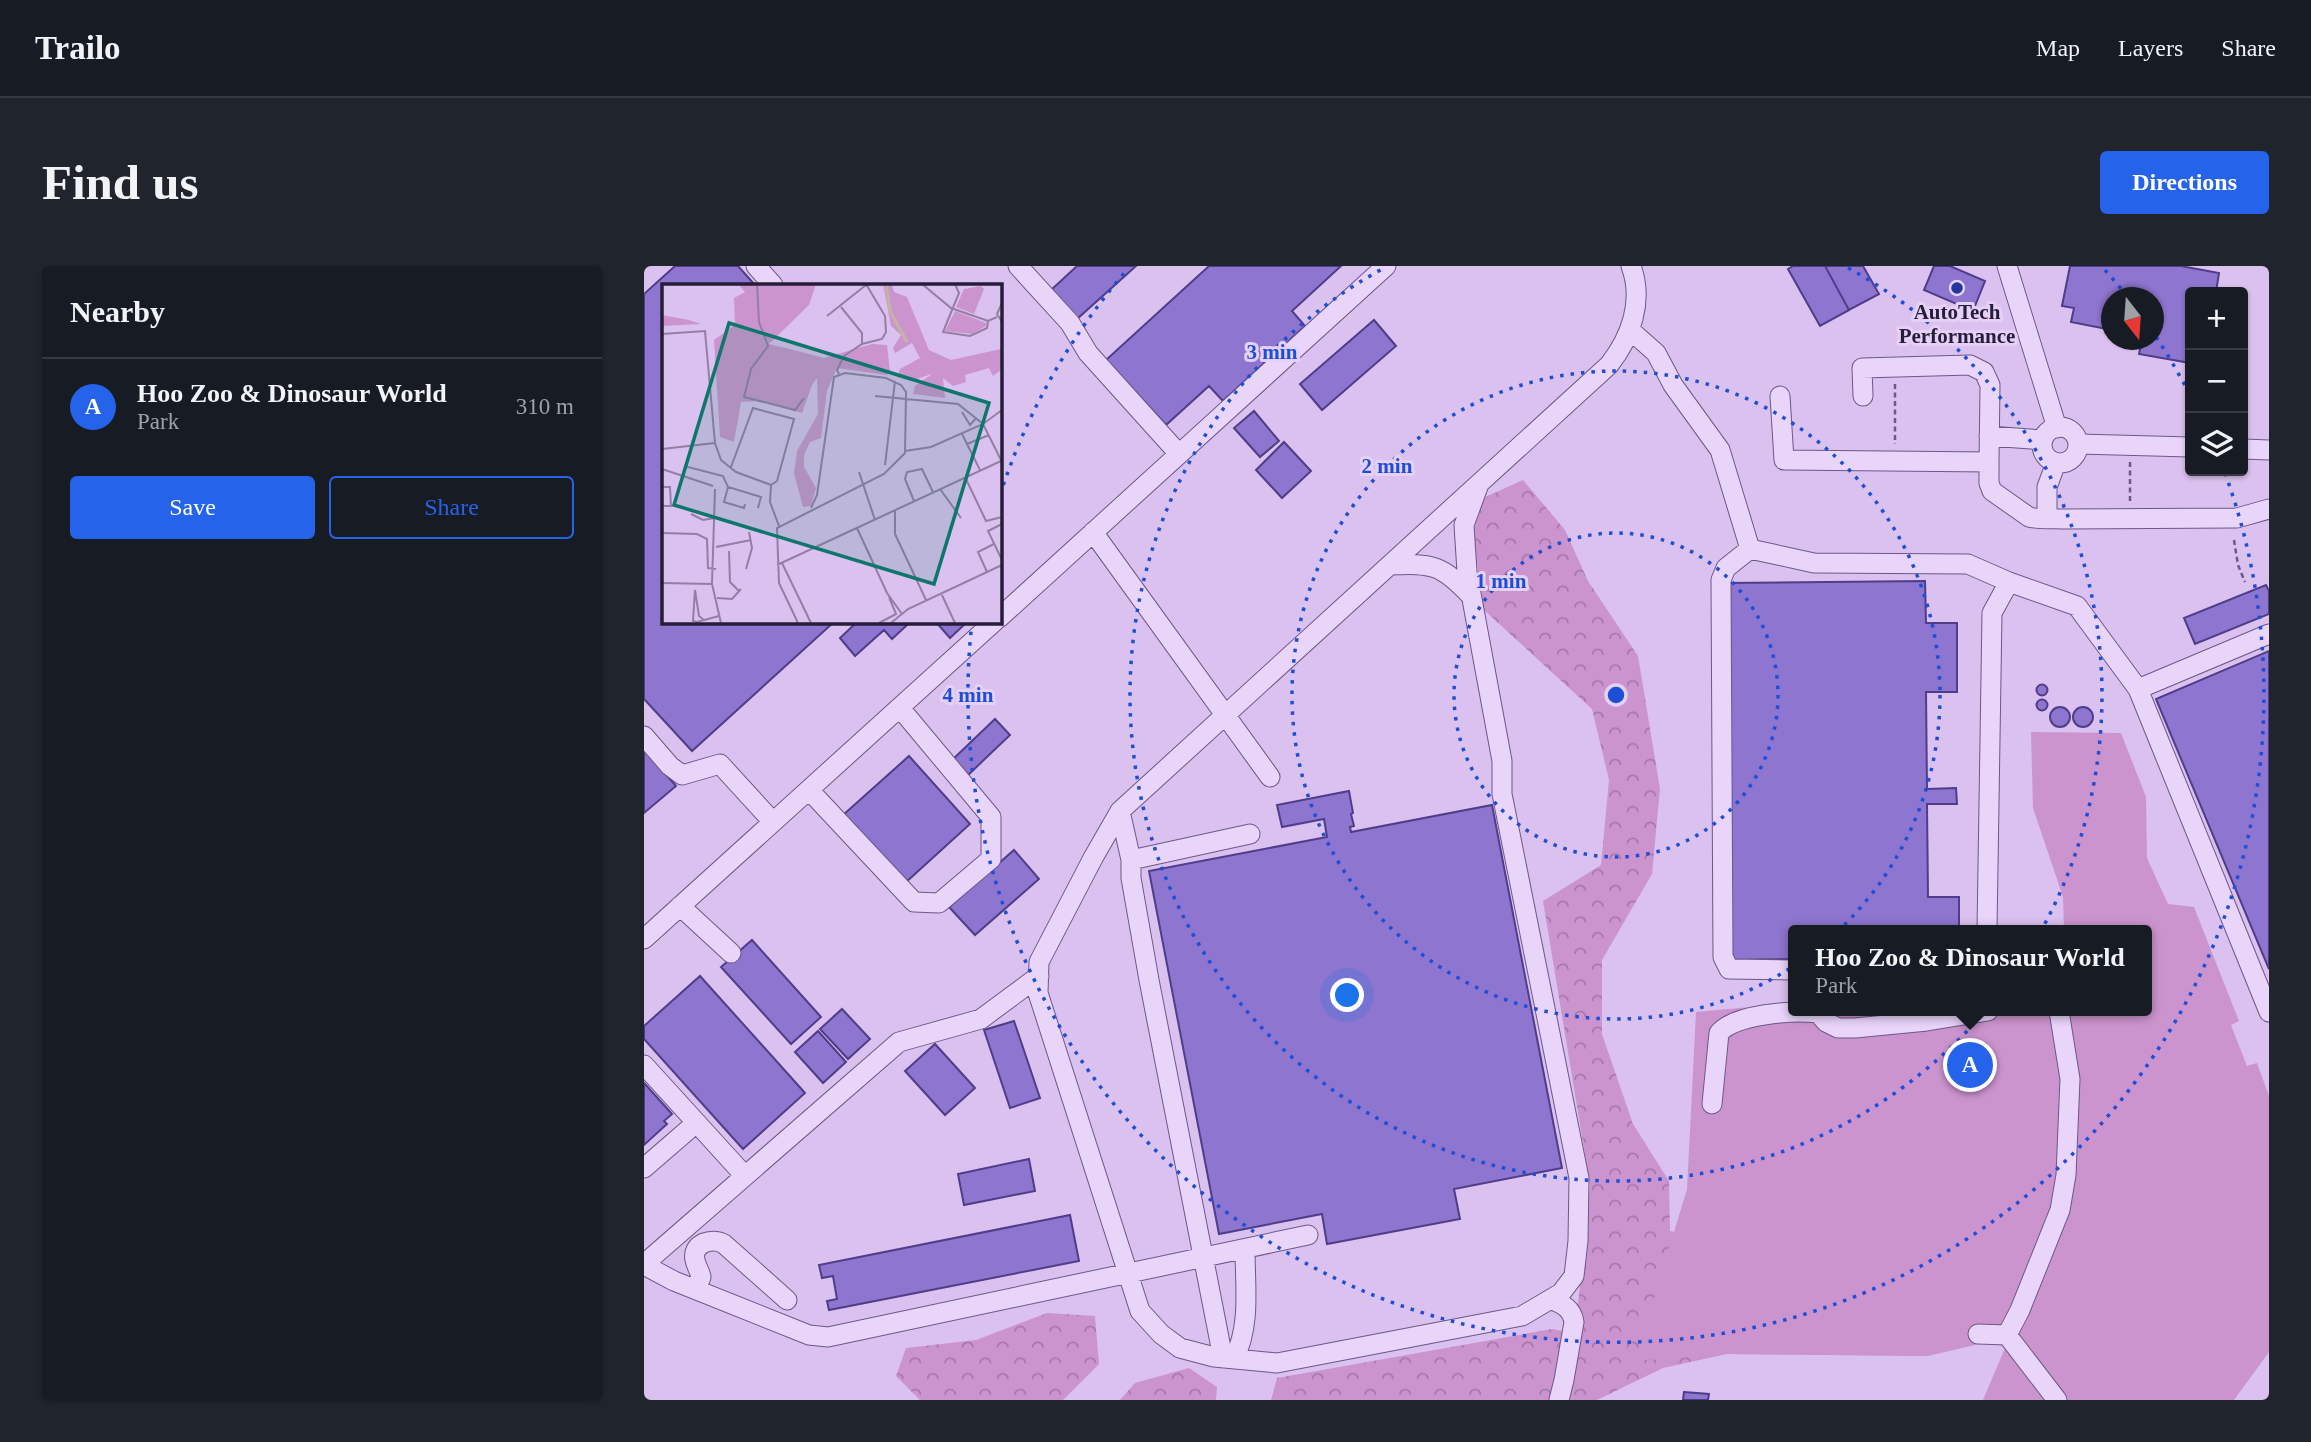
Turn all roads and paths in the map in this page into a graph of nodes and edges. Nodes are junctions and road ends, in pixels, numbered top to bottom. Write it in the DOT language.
graph roads {
  1 [pos="756,266"];
  2 [pos="1018,266"];
  3 [pos="1387,266"];
  4 [pos="1632,266"];
  5 [pos="2007,266"];
  6 [pos="772,284"];
  7 [pos="1630,330"];
  8 [pos="1894,367"];
  9 [pos="1780,396"];
  10 [pos="1863,396"];
  11 [pos="2050,434"];
  12 [pos="1989,436"];
  13 [pos="2078,443"];
  14 [pos="2185,447"];
  15 [pos="2248,449"];
  16 [pos="2269,450"];
  17 [pos="1179,454"];
  18 [pos="2130,459"];
  19 [pos="1895,461"];
  20 [pos="1989,462"];
  21 [pos="2056,463"];
  22 [pos="1479,484"];
  23 [pos="2269,509"];
  24 [pos="2047,517"];
  25 [pos="2130,519"];
  26 [pos="1093,532"];
  27 [pos="2234,540"];
  28 [pos="1750,549"];
  29 [pos="1390,565"];
  30 [pos="2009,582"];
  31 [pos="2245,582"];
  32 [pos="1471,596"];
  33 [pos="1001,616"];
  34 [pos="993,623"];
  35 [pos="2269,634"];
  36 [pos="2138,690"];
  37 [pos="900,708"];
  38 [pos="1227,714"];
  39 [pos="644,736"];
  40 [pos="1270,777"];
  41 [pos="809,790"];
  42 [pos="1120,811"];
  43 [pos="773,822"];
  44 [pos="1250,834"];
  45 [pos="1131,860"];
  46 [pos="680,906"];
  47 [pos="1987,925"];
  48 [pos="647,930"];
  49 [pos="732,953"];
  50 [pos="1788,970"];
  51 [pos="1039,976"];
  52 [pos="2269,1012"];
  53 [pos="1788,1013"];
  54 [pos="1821,1016"];
  55 [pos="1958,1016"];
  56 [pos="2060,1016"];
  57 [pos="644,1065"];
  58 [pos="1712,1104"];
  59 [pos="696,1123"];
  60 [pos="644,1168"];
  61 [pos="745,1176"];
  62 [pos="1308,1235"];
  63 [pos="1245,1249"];
  64 [pos="1203,1259"];
  65 [pos="644,1264"];
  66 [pos="1128,1274"];
  67 [pos="1574,1276"];
  68 [pos="696,1290"];
  69 [pos="1551,1299"];
  70 [pos="787,1300"];
  71 [pos="1573,1316"];
  72 [pos="1978,1335"];
  73 [pos="2007,1335"];
  74 [pos="1228,1358"];
  75 [pos="1559,1400"];
  76 [pos="2057,1400"];
  1 -- 6 [label="street"];
  2 -- 17 [label="street"];
  3 -- 17 [label="street"];
  4 -- 7 [label="street"];
  5 -- 11 [label="street"];
  7 -- 22 [label="street"];
  7 -- 28 [label="street"];
  8 -- 10 [label="street"];
  8 -- 12 [label="street"];
  8 -- 19 [label="path"];
  9 -- 19 [label="street"];
  11 -- 12 [label="street"];
  11 -- 13 [label="street"];
  11 -- 21 [label="street"];
  12 -- 20 [label="street"];
  13 -- 14 [label="street"];
  13 -- 21 [label="street"];
  15 -- 16 [label="street"];
  17 -- 26 [label="street"];
  18 -- 25 [label="path"];
  19 -- 20 [label="street"];
  20 -- 24 [label="street"];
  21 -- 24 [label="street"];
  22 -- 29 [label="street"];
  22 -- 32 [label="street"];
  23 -- 25 [label="street"];
  24 -- 25 [label="street"];
  26 -- 33 [label="street"];
  26 -- 38 [label="street"];
  27 -- 31 [label="path"];
  28 -- 30 [label="street"];
  28 -- 50 [label="street"];
  29 -- 32 [label="street"];
  29 -- 38 [label="street"];
  30 -- 36 [label="street"];
  30 -- 47 [label="street"];
  32 -- 67 [label="street"];
  34 -- 37 [label="street"];
  35 -- 36 [label="street"];
  36 -- 52 [label="street"];
  37 -- 41 [label="street"];
  37 -- 41 [label="street"];
  38 -- 40 [label="street"];
  38 -- 42 [label="street"];
  39 -- 43 [label="street"];
  41 -- 43 [label="street"];
  42 -- 45 [label="street"];
  42 -- 51 [label="street"];
  43 -- 46 [label="street"];
  44 -- 45 [label="street"];
  45 -- 64 [label="street"];
  46 -- 48 [label="street"];
  46 -- 49 [label="street"];
  51 -- 61 [label="street"];
  51 -- 66 [label="street"];
  53 -- 58 [label="street"];
  54 -- 55 [label="street"];
  56 -- 73 [label="street"];
  57 -- 59 [label="street"];
  59 -- 60 [label="street"];
  59 -- 61 [label="street"];
  61 -- 65 [label="street"];
  62 -- 63 [label="street"];
  63 -- 64 [label="street"];
  63 -- 74 [label="street"];
  64 -- 66 [label="street"];
  64 -- 74 [label="street"];
  65 -- 68 [label="street"];
  66 -- 68 [label="street"];
  66 -- 74 [label="street"];
  67 -- 69 [label="street"];
  67 -- 71 [label="street"];
  68 -- 70 [label="street"];
  69 -- 71 [label="street"];
  69 -- 74 [label="street"];
  71 -- 75 [label="street"];
  72 -- 73 [label="street"];
  73 -- 76 [label="street"];
}
